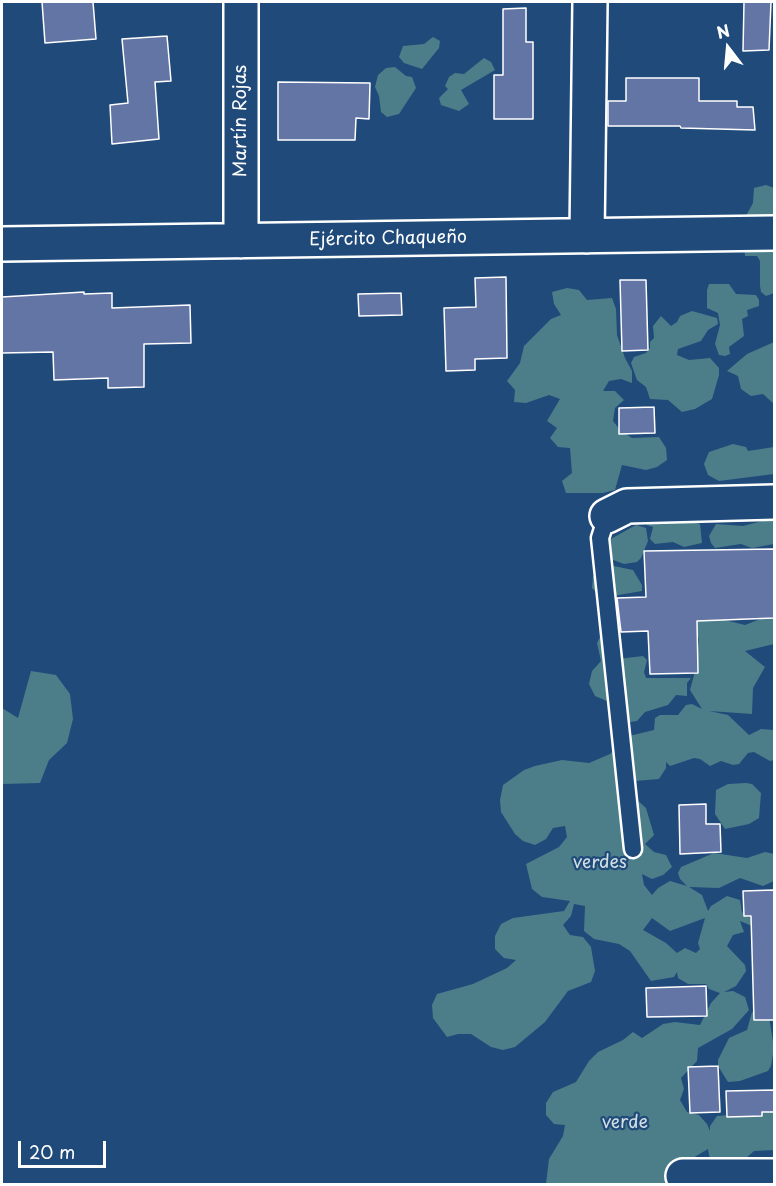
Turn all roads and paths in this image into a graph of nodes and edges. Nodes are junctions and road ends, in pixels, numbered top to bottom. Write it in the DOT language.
graph roads {
  1 [pos="241,2"];
  2 [pos="590,2"];
  3 [pos="774,233"];
  4 [pos="587,236"];
  5 [pos="241,241"];
  6 [pos="2,244"];
  7 [pos="774,502"];
  8 [pos="607,516"];
  9 [pos="633,849"];
  10 [pos="683,1176"];
  11 [pos="774,1176"];
  1 -- 5 [label="street, Martín Rojas"];
  2 -- 4 [label="street"];
  3 -- 4 [label="street, Ejército Chaqueño"];
  4 -- 5 [label="street, Ejército Chaqueño"];
  5 -- 6 [label="street, Ejército Chaqueño"];
  7 -- 8 [label="street"];
  8 -- 9 [label="lane"];
  10 -- 11 [label="street"];
}
